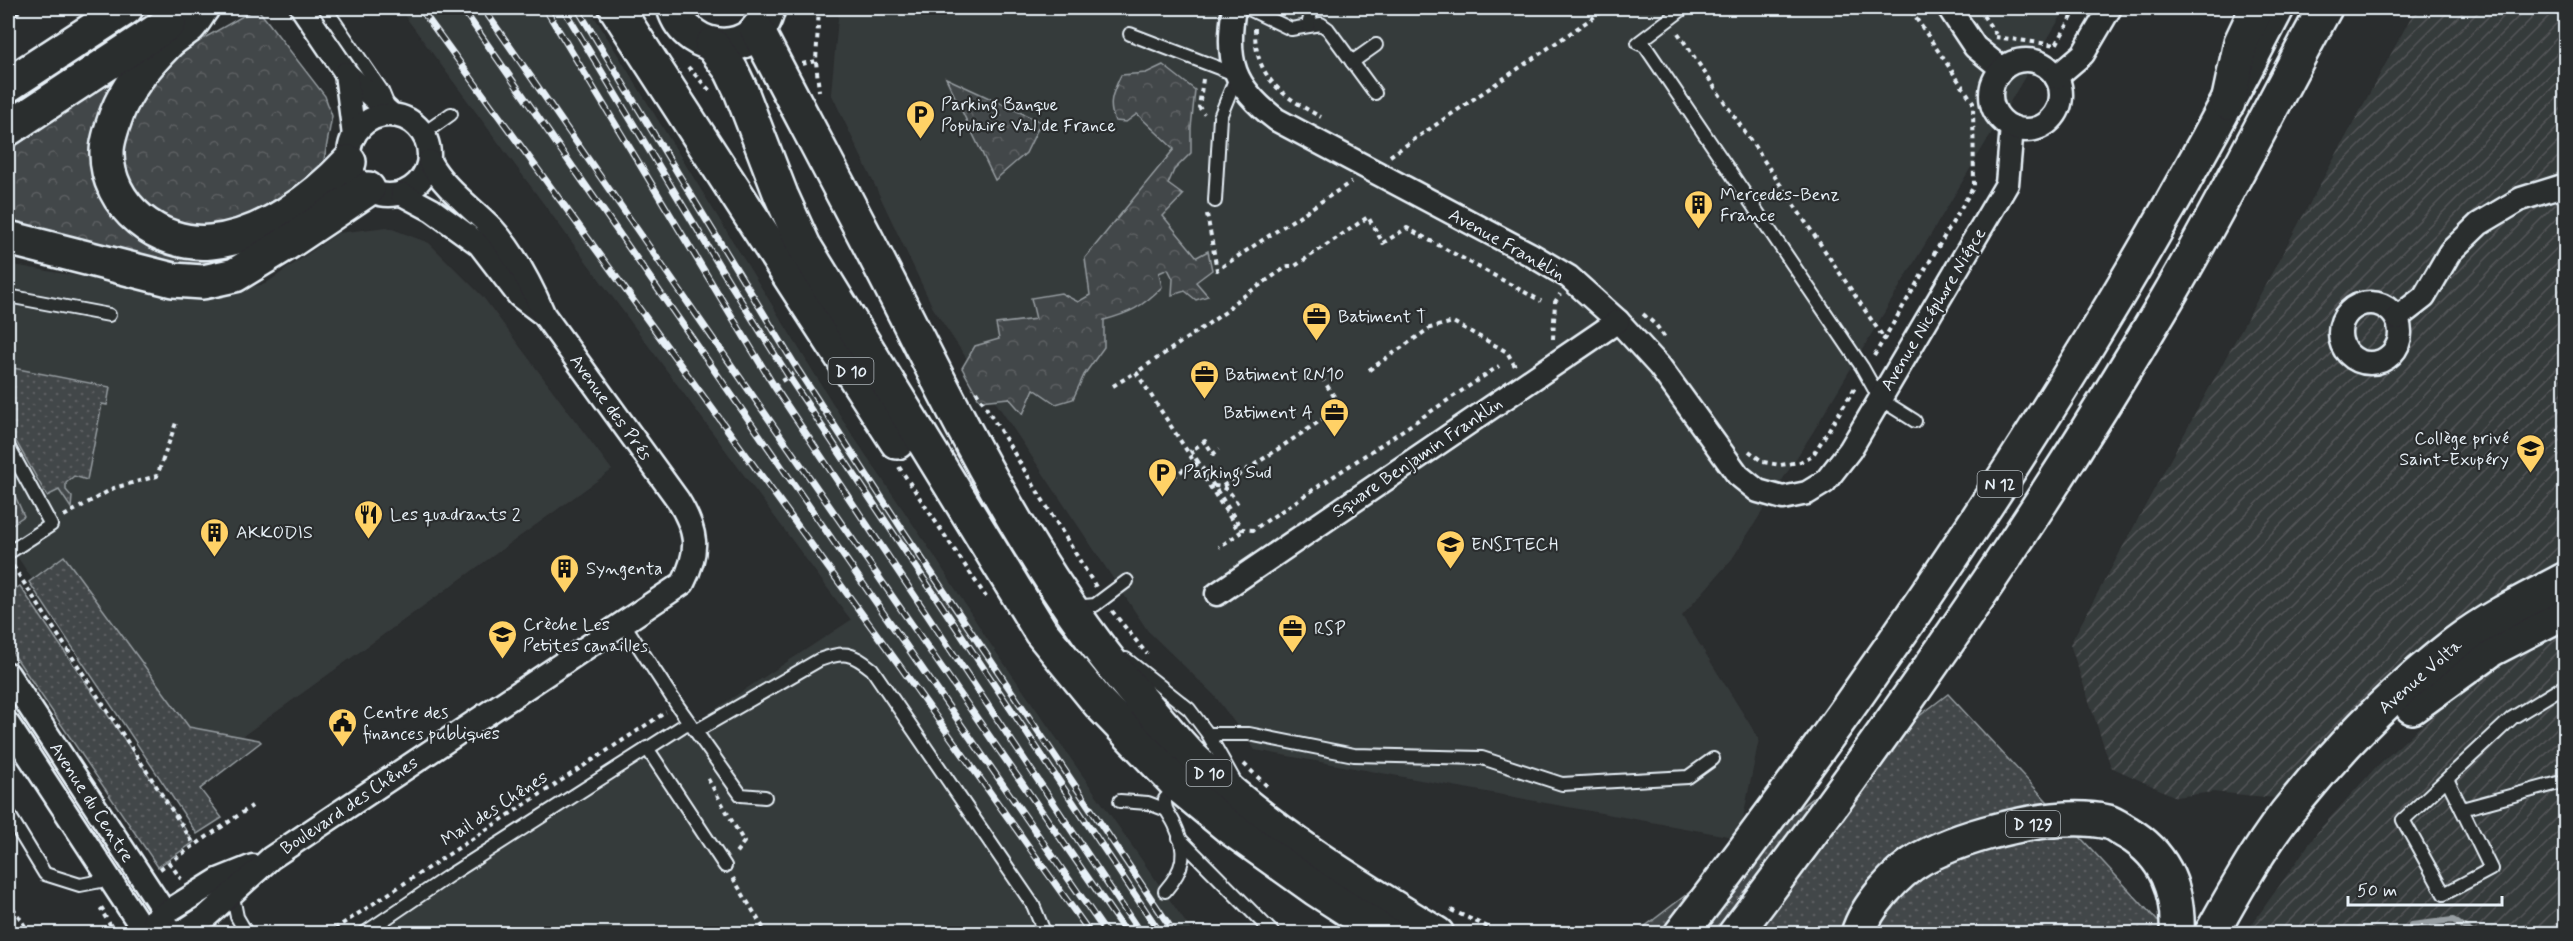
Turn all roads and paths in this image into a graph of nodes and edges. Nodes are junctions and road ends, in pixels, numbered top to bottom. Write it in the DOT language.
graph roads {
  1 [pos="25,8"];
  2 [pos="126,8"];
  3 [pos="193,8"];
  4 [pos="202,8"];
  5 [pos="302,8"];
  6 [pos="325,8"];
  7 [pos="616,8"];
  8 [pos="674,8"];
  9 [pos="819,8"];
  10 [pos="1234,8"];
  11 [pos="1312,8"];
  12 [pos="1608,8"];
  13 [pos="1684,8"];
  14 [pos="1909,8"];
  15 [pos="1949,8"];
  16 [pos="1978,8"];
  17 [pos="2077,8"];
  18 [pos="2110,8"];
  19 [pos="2257,8"];
  20 [pos="2277,8"];
  21 [pos="2325,8"];
  22 [pos="1252,10"];
  23 [pos="8,19"];
  24 [pos="762,19"];
  25 [pos="1669,19"];
  26 [pos="1308,26"];
  27 [pos="1130,34"];
  28 [pos="1997,36"];
  29 [pos="712,45"];
  30 [pos="1376,45"];
  31 [pos="1975,47"];
  32 [pos="1352,62"];
  33 [pos="1205,63"];
  34 [pos="1948,66"];
  35 [pos="2002,69"];
  36 [pos="346,73"];
  37 [pos="1237,75"];
  38 [pos="2056,77"];
  39 [pos="8,85"];
  40 [pos="819,93"];
  41 [pos="1374,93"];
  42 [pos="2228,103"];
  43 [pos="451,114"];
  44 [pos="392,115"];
  45 [pos="1206,117"];
  46 [pos="1323,118"];
  47 [pos="2012,127"];
  48 [pos="8,129"];
  49 [pos="423,134"];
  50 [pos="352,149"];
  51 [pos="1382,149"];
  52 [pos="1392,155"];
  53 [pos="1402,160"];
  54 [pos="429,161"];
  55 [pos="1369,170"];
  56 [pos="2565,185"];
  57 [pos="368,189"];
  58 [pos="402,194"];
  59 [pos="1215,201"];
  60 [pos="1207,213"];
  61 [pos="8,238"];
  62 [pos="8,296"];
  63 [pos="1541,301"];
  64 [pos="1626,314"];
  65 [pos="109,315"];
  66 [pos="544,315"];
  67 [pos="2397,318"];
  68 [pos="1874,324"];
  69 [pos="1669,344"];
  70 [pos="1499,366"];
  71 [pos="1516,369"];
  72 [pos="798,370"];
  73 [pos="1140,370"];
  74 [pos="1369,370"];
  75 [pos="1865,372"];
  76 [pos="1324,381"];
  77 [pos="774,386"];
  78 [pos="973,386"];
  79 [pos="1113,386"];
  80 [pos="1880,399"];
  81 [pos="177,420"];
  82 [pos="1915,422"];
  83 [pos="8,447"];
  84 [pos="1744,447"];
  85 [pos="1220,449"];
  86 [pos="1196,461"];
  87 [pos="1173,477"];
  88 [pos="1826,482"];
  89 [pos="1214,486"];
  90 [pos="1222,486"];
  91 [pos="678,500"];
  92 [pos="1239,506"];
  93 [pos="51,525"];
  94 [pos="1219,547"];
  95 [pos="8,553"];
  96 [pos="8,558"];
  97 [pos="2565,579"];
  98 [pos="1127,581"];
  99 [pos="1216,594"];
  100 [pos="1102,599"];
  101 [pos="1070,608"];
  102 [pos="2565,611"];
  103 [pos="624,624"];
  104 [pos="1041,632"];
  105 [pos="1151,658"];
  106 [pos="8,674"];
  107 [pos="2565,685"];
  108 [pos="677,705"];
  109 [pos="8,724"];
  110 [pos="692,726"];
  111 [pos="1222,733"];
  112 [pos="1208,734"];
  113 [pos="647,748"];
  114 [pos="1713,759"];
  115 [pos="706,770"];
  116 [pos="2447,779"];
  117 [pos="2565,781"];
  118 [pos="765,797"];
  119 [pos="1171,797"];
  120 [pos="1120,801"];
  121 [pos="1262,801"];
  122 [pos="2307,801"];
  123 [pos="252,806"];
  124 [pos="2462,809"];
  125 [pos="8,813"];
  126 [pos="1179,838"];
  127 [pos="194,844"];
  128 [pos="271,858"];
  129 [pos="169,862"];
  130 [pos="725,866"];
  131 [pos="111,879"];
  132 [pos="1165,891"];
  133 [pos="232,892"];
  134 [pos="8,900"];
  135 [pos="1440,920"];
  136 [pos="166,923"];
  137 [pos="131,931"];
  138 [pos="30,933"];
  139 [pos="179,933"];
  140 [pos="247,933"];
  141 [pos="327,933"];
  142 [pos="363,933"];
  143 [pos="767,933"];
  144 [pos="1045,933"];
  145 [pos="1274,933"];
  146 [pos="1386,933"];
  147 [pos="1503,933"];
  148 [pos="1681,933"];
  149 [pos="1735,933"];
  150 [pos="1858,933"];
  151 [pos="2177,933"];
  152 [pos="2211,933"];
  153 [pos="2230,933"];
  1 -- 23 [label="path"];
  2 -- 39 [label="main road"];
  3 -- 48 [label="main road"];
  4 -- 50 [label="main road"];
  5 -- 36 [label="street"];
  6 -- 44 [label="lane"];
  7 -- 104 [label="main road, D 10"];
  8 -- 29 [label="main road"];
  9 -- 40 [label="path"];
  10 -- 37 [label="street, Avenue Franklin"];
  11 -- 26 [label="lane"];
  12 -- 52 [label="path"];
  13 -- 25 [label="lane"];
  14 -- 34 [label="path"];
  15 -- 31 [label="street"];
  16 -- 28 [label="path"];
  17 -- 28 [label="path"];
  18 -- 38 [label="street"];
  19 -- 42 [label="main road"];
  20 -- 42 [label="main road, N 12"];
  21 -- 149 [label="main road, N 12"];
  22 -- 26 [label="lane"];
  22 -- 46 [label="path"];
  24 -- 29 [label="main road"];
  24 -- 101 [label="main road, D 10"];
  25 -- 68 [label="path"];
  25 -- 75 [label="lane"];
  26 -- 32 [label="lane"];
  27 -- 33 [label="lane"];
  28 -- 31 [label="path"];
  29 -- 104 [label="main road, D 10"];
  30 -- 32 [label="lane"];
  31 -- 34 [label="path"];
  31 -- 35 [label="street"];
  32 -- 41 [label="lane"];
  33 -- 37 [label="lane"];
  33 -- 45 [label="path"];
  34 -- 75 [label="path"];
  35 -- 38 [label="street"];
  35 -- 47 [label="street"];
  36 -- 44 [label="street"];
  36 -- 50 [label="street"];
  37 -- 55 [label="street, Avenue Franklin"];
  37 -- 59 [label="lane"];
  38 -- 47 [label="street"];
  42 -- 148 [label="main road, N 12"];
  43 -- 49 [label="lane"];
  44 -- 49 [label="street"];
  44 -- 50 [label="street"];
  47 -- 80 [label="street, Avenue Nicéphore Niépce"];
  49 -- 54 [label="street, Avenue des Prés"];
  50 -- 57 [label="street"];
  51 -- 52 [label="path"];
  52 -- 53 [label="path"];
  52 -- 55 [label="path"];
  54 -- 58 [label="street"];
  54 -- 66 [label="street, Avenue des Prés"];
  55 -- 60 [label="path"];
  55 -- 64 [label="street, Avenue Franklin"];
  56 -- 67 [label="street"];
  57 -- 58 [label="street, Avenue des Prés"];
  57 -- 61 [label="main road"];
  58 -- 66 [label="street, Avenue des Prés"];
  62 -- 65 [label="lane"];
  63 -- 73 [label="path"];
  64 -- 69 [label="path"];
  64 -- 88 [label="street, Avenue Franklin"];
  64 -- 99 [label="street, Square Benjamin Franklin"];
  66 -- 91 [label="street, Avenue des Prés"];
  70 -- 89 [label="path"];
  71 -- 74 [label="path"];
  72 -- 77 [label="path"];
  75 -- 80 [label="lane"];
  75 -- 84 [label="path"];
  76 -- 90 [label="path"];
  78 -- 100 [label="path"];
  79 -- 86 [label="path"];
  80 -- 82 [label="lane"];
  80 -- 88 [label="street, Avenue Nicéphore Niépce"];
  81 -- 93 [label="path"];
  83 -- 93 [label="lane"];
  85 -- 86 [label="path"];
  86 -- 87 [label="path"];
  86 -- 89 [label="path"];
  86 -- 94 [label="path"];
  89 -- 90 [label="path"];
  90 -- 92 [label="path"];
  91 -- 103 [label="street, Boulevard des Chênes"];
  93 -- 95 [label="lane"];
  96 -- 127 [label="path"];
  97 -- 122 [label="main road, Avenue Volta"];
  98 -- 100 [label="lane"];
  100 -- 101 [label="lane"];
  100 -- 105 [label="path"];
  101 -- 112 [label="lane"];
  101 -- 121 [label="main road, D 10"];
  102 -- 122 [label="main road, Avenue Volta"];
  103 -- 108 [label="lane"];
  103 -- 128 [label="street, Boulevard des Chênes"];
  104 -- 119 [label="main road, D 10"];
  106 -- 136 [label="street, Avenue du Centre"];
  107 -- 116 [label="lane"];
  108 -- 110 [label="lane"];
  108 -- 141 [label="path, Mail des Chênes"];
  109 -- 131 [label="street, Avenue du Centre"];
  110 -- 113 [label="lane"];
  110 -- 118 [label="lane"];
  110 -- 144 [label="lane"];
  111 -- 112 [label="lane"];
  111 -- 114 [label="lane"];
  111 -- 121 [label="path"];
  112 -- 121 [label="lane"];
  113 -- 130 [label="lane"];
  113 -- 142 [label="lane"];
  115 -- 130 [label="path"];
  116 -- 124 [label="lane"];
  116 -- 124 [label="lane"];
  117 -- 124 [label="lane"];
  119 -- 120 [label="lane"];
  119 -- 126 [label="lane"];
  119 -- 146 [label="main road, D 10"];
  121 -- 135 [label="main road, D 10"];
  122 -- 152 [label="main road"];
  122 -- 153 [label="main road"];
  123 -- 127 [label="path"];
  125 -- 131 [label="lane"];
  126 -- 132 [label="lane"];
  126 -- 145 [label="lane"];
  127 -- 129 [label="path"];
  128 -- 133 [label="street, Boulevard des Chênes"];
  128 -- 136 [label="street, Boulevard des Chênes"];
  130 -- 143 [label="path"];
  131 -- 137 [label="street, Avenue du Centre"];
  133 -- 139 [label="street, Boulevard des Chênes"];
  133 -- 140 [label="lane"];
  134 -- 138 [label="path"];
  135 -- 147 [label="path"];
  136 -- 137 [label="street, Boulevard des Chênes"];
  150 -- 151 [label="main road, D 129"];
}
